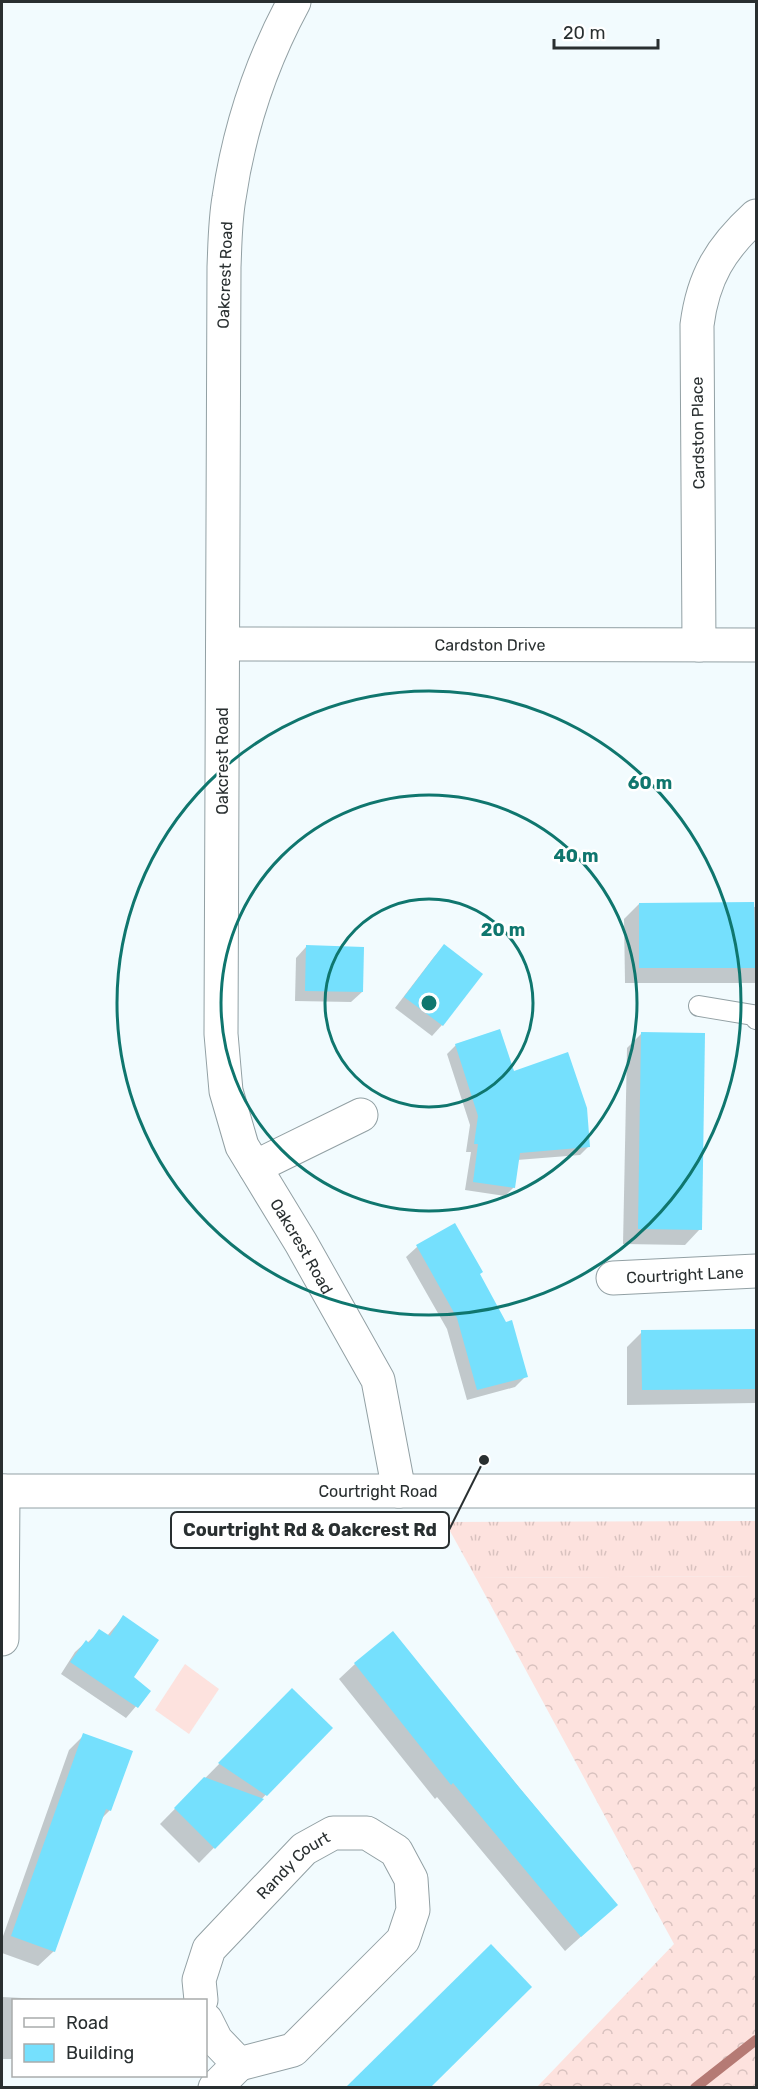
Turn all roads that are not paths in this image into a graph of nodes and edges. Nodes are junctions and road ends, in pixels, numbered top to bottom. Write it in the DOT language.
graph roads {
  1 [pos="294,2"];
  2 [pos="747,225"];
  3 [pos="223,645"];
  4 [pos="699,645"];
  5 [pos="756,645"];
  6 [pos="699,1006"];
  7 [pos="756,1019"];
  8 [pos="361,1115"];
  9 [pos="255,1167"];
  10 [pos="756,1271"];
  11 [pos="613,1278"];
  12 [pos="2,1491"];
  13 [pos="399,1491"];
  14 [pos="756,1491"];
  15 [pos="2,1639"];
  16 [pos="201,1999"];
  17 [pos="207,2022"];
  18 [pos="239,2064"];
  19 [pos="215,2088"];
  1 -- 3 [label="street, Oakcrest Road"];
  2 -- 4 [label="street, Cardston Place"];
  3 -- 4 [label="street, Cardston Drive"];
  3 -- 9 [label="street, Oakcrest Road"];
  4 -- 5 [label="street, Cardston Drive"];
  6 -- 7 [label="lane"];
  8 -- 9 [label="street"];
  9 -- 13 [label="street, Oakcrest Road"];
  10 -- 11 [label="street, Courtright Lane"];
  12 -- 13 [label="street, Courtright Road"];
  12 -- 15 [label="street"];
  13 -- 14 [label="street, Courtright Road"];
  16 -- 18 [label="street, Randy Court"];
  17 -- 18 [label="street"];
  18 -- 19 [label="street"];
}
